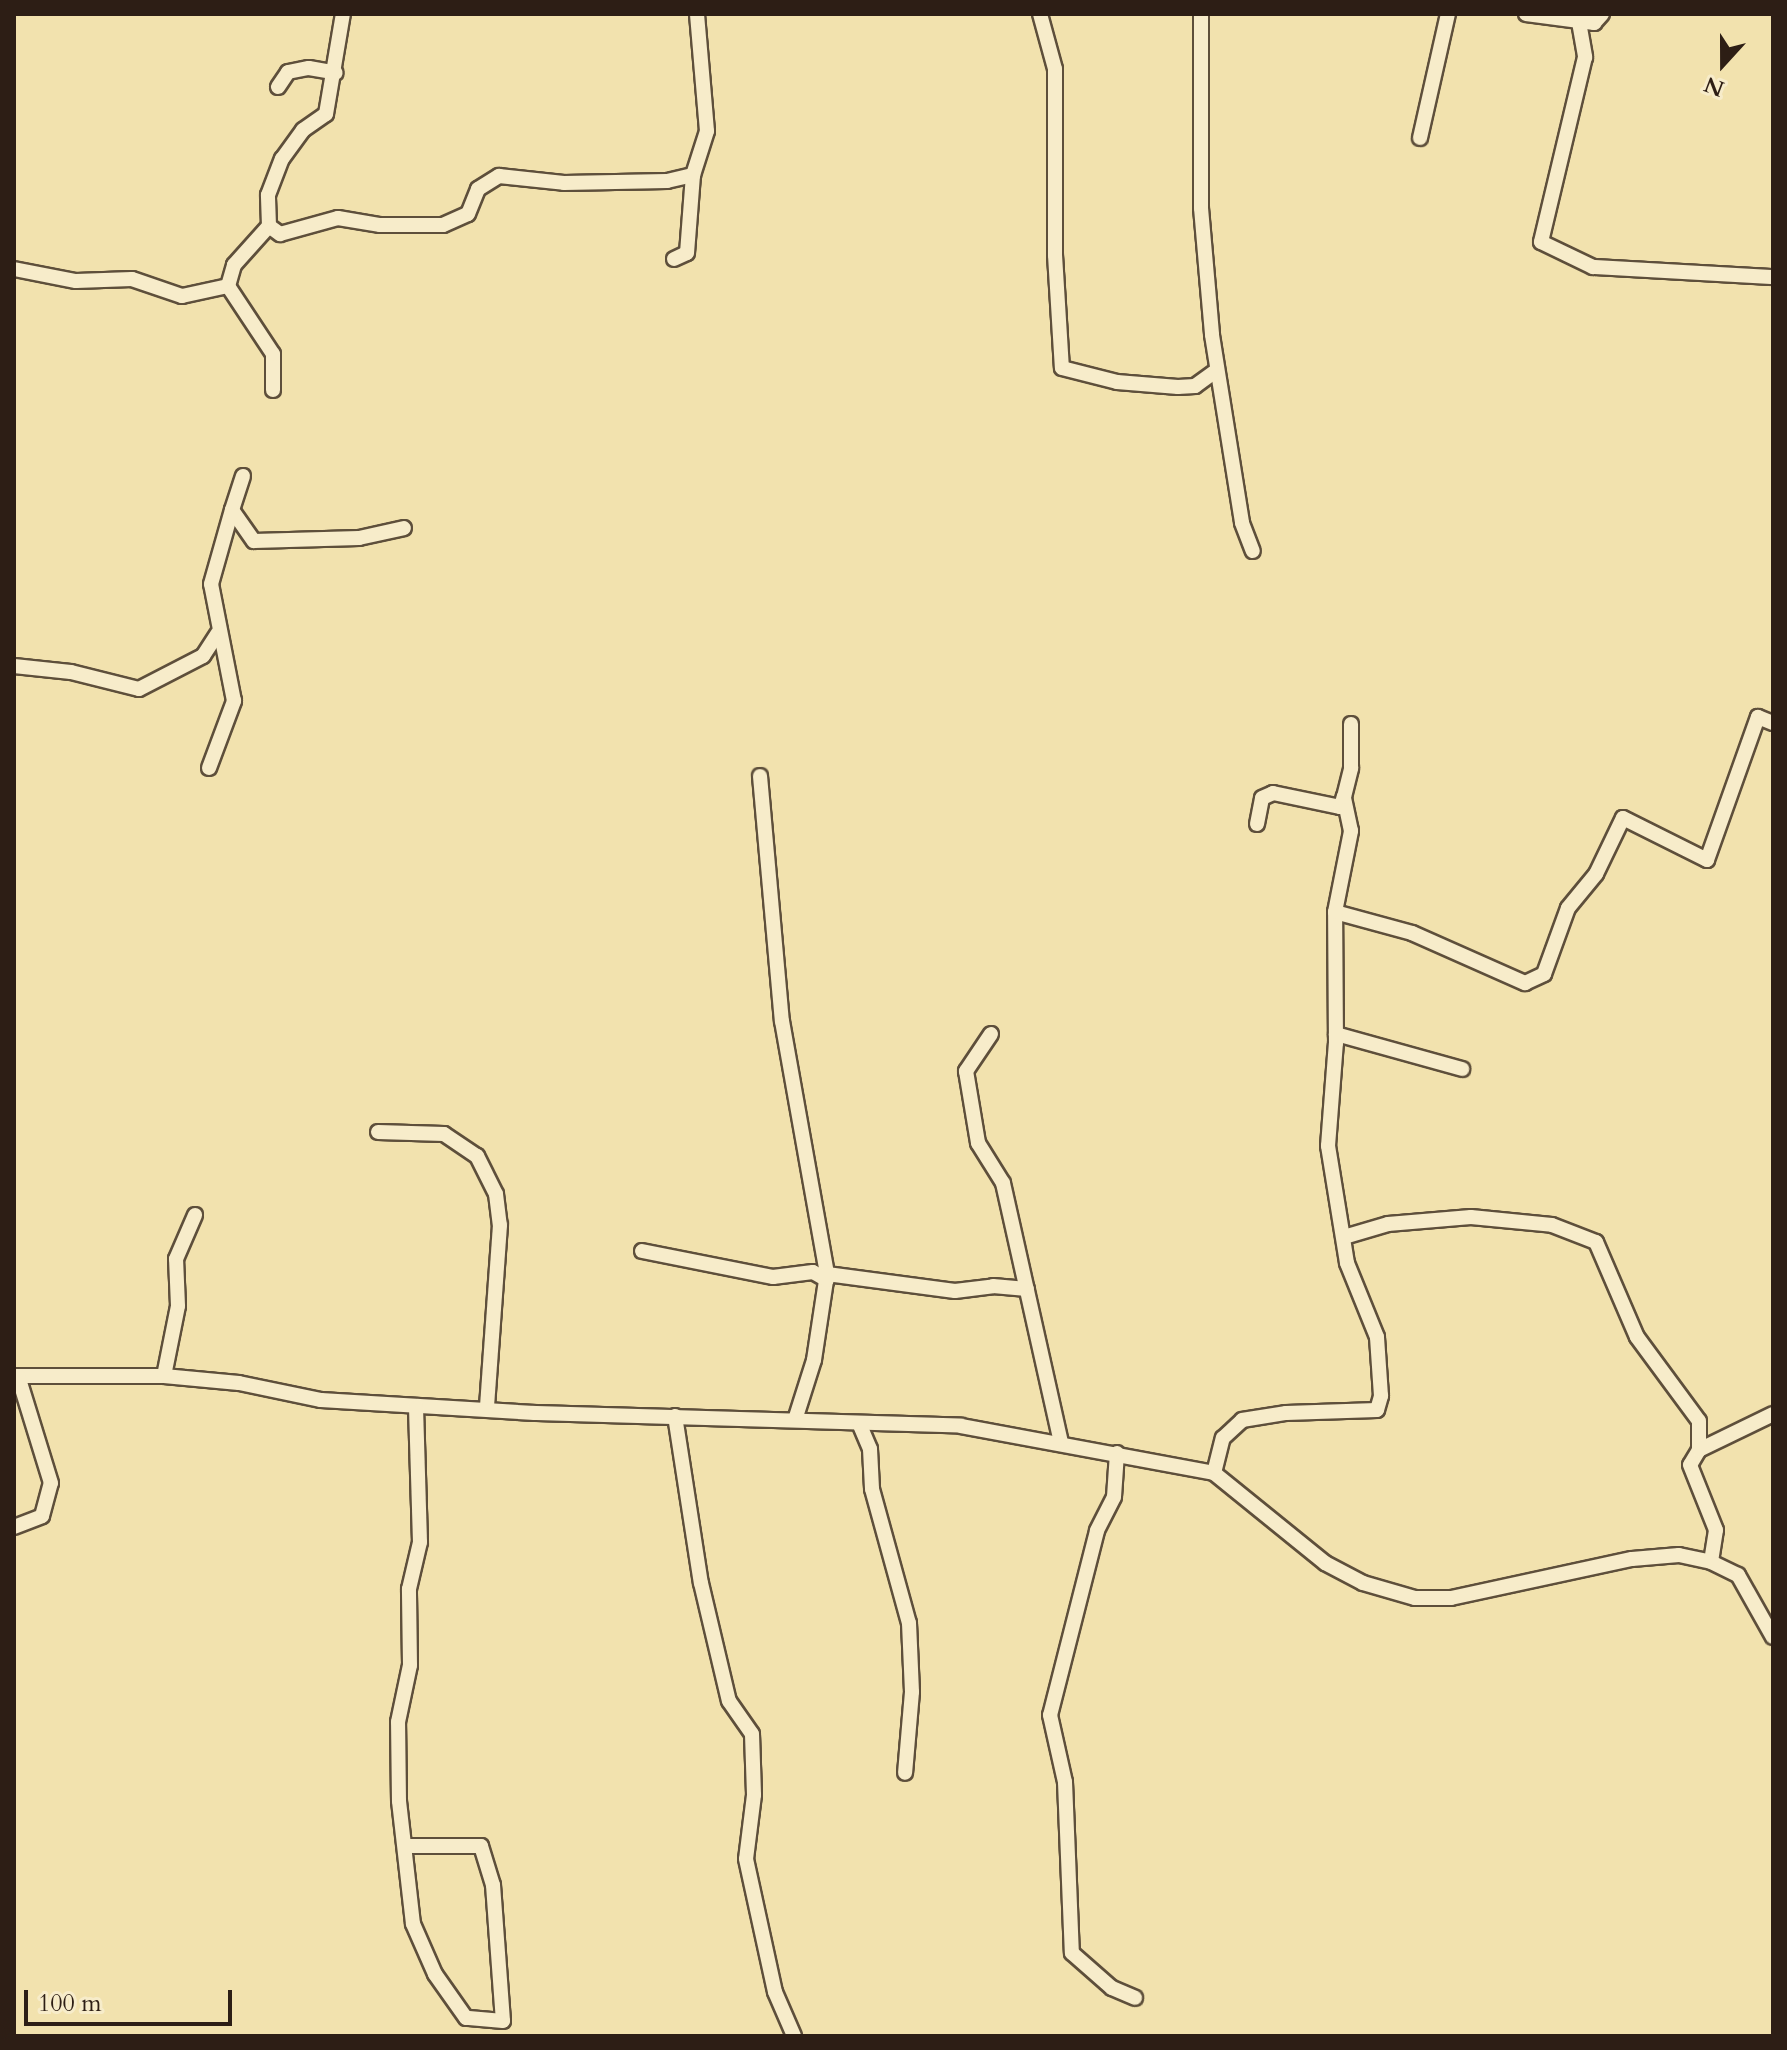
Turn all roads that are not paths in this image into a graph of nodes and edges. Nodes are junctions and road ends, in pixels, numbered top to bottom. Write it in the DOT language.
graph roads {
  1 [pos="343,14"];
  2 [pos="697,14"];
  3 [pos="1040,14"];
  4 [pos="1201,14"];
  5 [pos="1448,14"];
  6 [pos="1526,14"];
  7 [pos="1602,14"];
  8 [pos="1579,22"];
  9 [pos="336,73"];
  10 [pos="278,87"];
  11 [pos="1420,138"];
  12 [pos="693,175"];
  13 [pos="269,226"];
  14 [pos="674,259"];
  15 [pos="14,269"];
  16 [pos="1773,277"];
  17 [pos="228,286"];
  18 [pos="1217,370"];
  19 [pos="273,390"];
  20 [pos="243,476"];
  21 [pos="232,510"];
  22 [pos="404,528"];
  23 [pos="1253,551"];
  24 [pos="220,629"];
  25 [pos="14,666"];
  26 [pos="1773,723"];
  27 [pos="1351,724"];
  28 [pos="209,768"];
  29 [pos="760,776"];
  30 [pos="1344,797"];
  31 [pos="1257,824"];
  32 [pos="1335,912"];
  33 [pos="991,1034"];
  34 [pos="1336,1034"];
  35 [pos="1462,1069"];
  36 [pos="378,1132"];
  37 [pos="195,1215"];
  38 [pos="1344,1237"];
  39 [pos="642,1251"];
  40 [pos="827,1277"];
  41 [pos="1027,1289"];
  42 [pos="16,1376"];
  43 [pos="164,1376"];
  44 [pos="416,1406"];
  45 [pos="487,1407"];
  46 [pos="1773,1414"];
  47 [pos="675,1416"];
  48 [pos="795,1420"];
  49 [pos="859,1423"];
  50 [pos="1061,1443"];
  51 [pos="1699,1450"];
  52 [pos="1117,1453"];
  53 [pos="1214,1473"];
  54 [pos="14,1527"];
  55 [pos="1711,1562"];
  56 [pos="1773,1637"];
  57 [pos="905,1773"];
  58 [pos="406,1846"];
  59 [pos="1135,1998"];
  60 [pos="794,2036"];
  1 -- 9 [label="street"];
  2 -- 12 [label="street"];
  3 -- 18 [label="street"];
  4 -- 18 [label="street"];
  5 -- 11 [label="street"];
  6 -- 8 [label="street"];
  7 -- 8 [label="street"];
  8 -- 16 [label="street"];
  9 -- 10 [label="street"];
  9 -- 13 [label="street"];
  12 -- 13 [label="street"];
  12 -- 14 [label="street"];
  13 -- 17 [label="street"];
  15 -- 17 [label="street"];
  17 -- 19 [label="street"];
  18 -- 23 [label="street"];
  20 -- 21 [label="street"];
  21 -- 22 [label="street"];
  21 -- 24 [label="street"];
  24 -- 25 [label="street"];
  24 -- 28 [label="street"];
  26 -- 32 [label="street"];
  27 -- 30 [label="street"];
  29 -- 40 [label="street"];
  30 -- 31 [label="street"];
  30 -- 32 [label="street"];
  32 -- 34 [label="street"];
  33 -- 41 [label="street"];
  34 -- 35 [label="street"];
  34 -- 38 [label="street"];
  36 -- 45 [label="street"];
  37 -- 43 [label="street"];
  38 -- 51 [label="street"];
  38 -- 53 [label="street"];
  39 -- 40 [label="street"];
  40 -- 41 [label="street"];
  40 -- 48 [label="street"];
  41 -- 50 [label="street"];
  42 -- 43 [label="street"];
  42 -- 54 [label="street"];
  43 -- 44 [label="street"];
  44 -- 45 [label="street"];
  44 -- 58 [label="street"];
  45 -- 47 [label="street"];
  46 -- 51 [label="street"];
  47 -- 48 [label="street"];
  47 -- 60 [label="street"];
  48 -- 49 [label="street"];
  49 -- 50 [label="street"];
  49 -- 57 [label="street"];
  50 -- 52 [label="street"];
  51 -- 55 [label="street"];
  52 -- 53 [label="street"];
  52 -- 59 [label="street"];
  53 -- 55 [label="street"];
  55 -- 56 [label="street"];
  58 -- 58 [label="street"];
}
